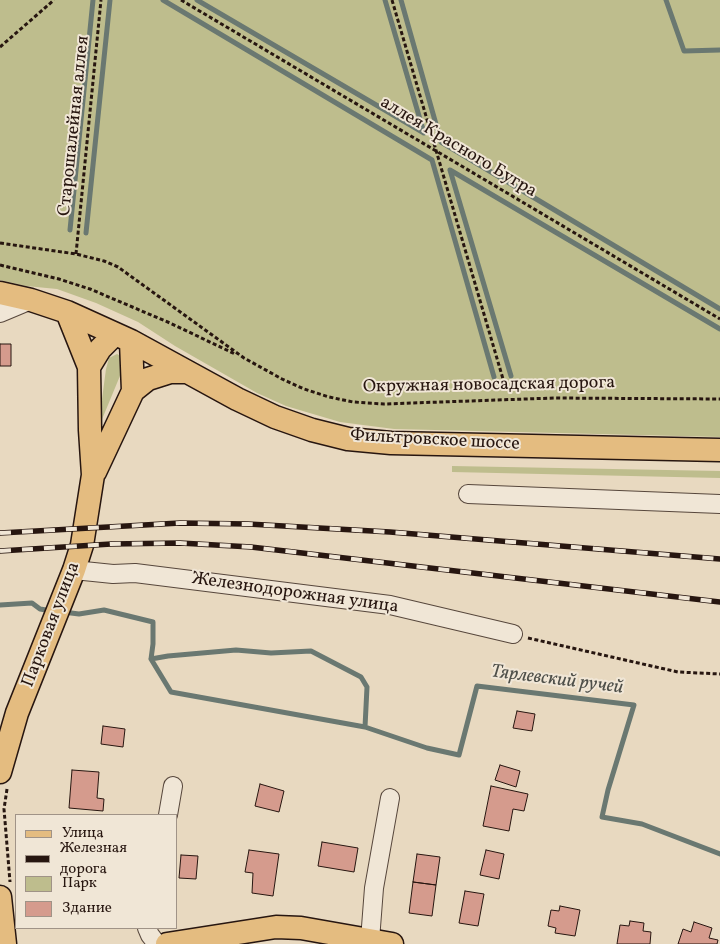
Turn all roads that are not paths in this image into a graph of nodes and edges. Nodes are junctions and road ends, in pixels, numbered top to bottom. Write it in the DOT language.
graph roads {
  1 [pos="0,294"];
  2 [pos="32,300"];
  3 [pos="67,312"];
  4 [pos="0,313"];
  5 [pos="123,337"];
  6 [pos="89,368"];
  7 [pos="187,372"];
  8 [pos="133,391"];
  9 [pos="720,450"];
  10 [pos="93,475"];
  11 [pos="468,494"];
  12 [pos="720,504"];
  13 [pos="71,578"];
  14 [pos="513,634"];
  15 [pos="0,772"];
  16 [pos="173,786"];
  17 [pos="390,798"];
  18 [pos="168,814"];
  19 [pos="0,897"];
  20 [pos="147,929"];
  21 [pos="303,936"];
  22 [pos="9,938"];
  23 [pos="381,942"];
  24 [pos="157,944"];
  25 [pos="168,944"];
  1 -- 2 [label="main road, Фильтровское шоссе"];
  2 -- 3 [label="main road, Фильтровское шоссе"];
  2 -- 4 [label="street"];
  3 -- 5 [label="main road, Фильтровское шоссе"];
  3 -- 6 [label="main road"];
  5 -- 6 [label="main road"];
  5 -- 7 [label="main road, Фильтровское шоссе"];
  5 -- 8 [label="main road"];
  6 -- 10 [label="main road, Парковая улица"];
  7 -- 8 [label="main road"];
  7 -- 9 [label="main road, Фильтровское шоссе"];
  8 -- 10 [label="main road, Парковая улица"];
  10 -- 13 [label="main road, Парковая улица"];
  11 -- 12 [label="street"];
  13 -- 14 [label="street, Железнодорожная улица"];
  13 -- 15 [label="main road, Парковая улица"];
  16 -- 18 [label="street"];
  17 -- 23 [label="street"];
  19 -- 22 [label="main road"];
  20 -- 24 [label="street"];
  21 -- 23 [label="main road"];
  21 -- 25 [label="main road"];
}
